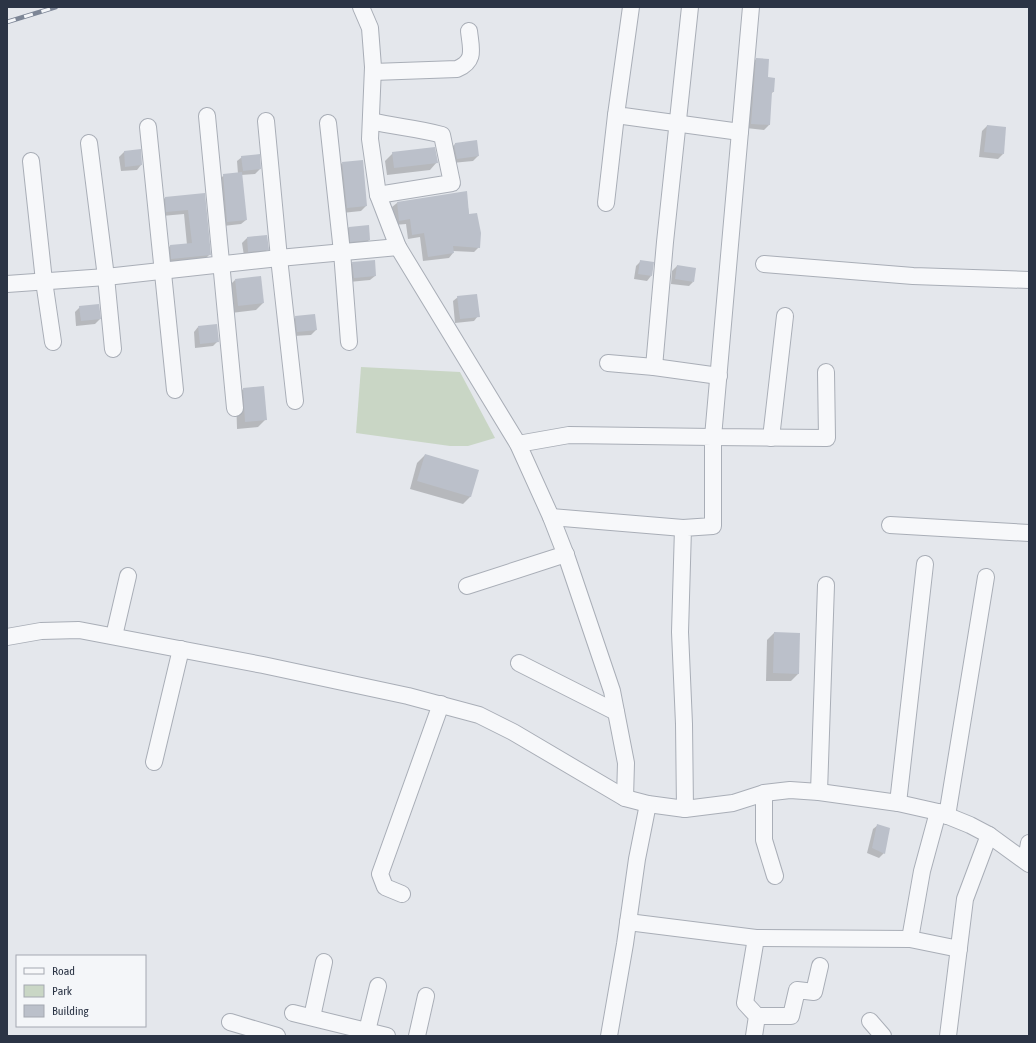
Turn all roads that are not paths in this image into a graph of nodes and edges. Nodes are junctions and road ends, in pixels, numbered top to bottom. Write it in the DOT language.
graph roads {
  1 [pos="361,7"];
  2 [pos="631,7"];
  3 [pos="690,7"];
  4 [pos="752,7"];
  5 [pos="469,31"];
  6 [pos="373,72"];
  7 [pos="616,115"];
  8 [pos="207,116"];
  9 [pos="266,121"];
  10 [pos="371,121"];
  11 [pos="328,124"];
  12 [pos="677,124"];
  13 [pos="148,127"];
  14 [pos="740,132"];
  15 [pos="89,143"];
  16 [pos="31,161"];
  17 [pos="378,195"];
  18 [pos="606,202"];
  19 [pos="398,247"];
  20 [pos="342,252"];
  21 [pos="279,258"];
  22 [pos="222,264"];
  23 [pos="764,264"];
  24 [pos="164,270"];
  25 [pos="106,277"];
  26 [pos="1029,280"];
  27 [pos="44,281"];
  28 [pos="7,284"];
  29 [pos="785,316"];
  30 [pos="53,342"];
  31 [pos="349,342"];
  32 [pos="113,349"];
  33 [pos="608,363"];
  34 [pos="654,366"];
  35 [pos="826,372"];
  36 [pos="719,376"];
  37 [pos="175,390"];
  38 [pos="295,401"];
  39 [pos="235,408"];
  40 [pos="713,438"];
  41 [pos="771,438"];
  42 [pos="518,444"];
  43 [pos="551,517"];
  44 [pos="890,525"];
  45 [pos="683,528"];
  46 [pos="1029,534"];
  47 [pos="566,554"];
  48 [pos="925,564"];
  49 [pos="128,576"];
  50 [pos="986,577"];
  51 [pos="826,585"];
  52 [pos="467,586"];
  53 [pos="114,636"];
  54 [pos="7,637"];
  55 [pos="181,649"];
  56 [pos="519,664"];
  57 [pos="442,704"];
  58 [pos="616,712"];
  59 [pos="154,762"];
  60 [pos="819,792"];
  61 [pos="764,793"];
  62 [pos="625,798"];
  63 [pos="898,803"];
  64 [pos="648,804"];
  65 [pos="685,809"];
  66 [pos="942,814"];
  67 [pos="989,835"];
  68 [pos="1029,844"];
  69 [pos="1028,862"];
  70 [pos="775,876"];
  71 [pos="402,894"];
  72 [pos="628,922"];
  73 [pos="756,938"];
  74 [pos="910,939"];
  75 [pos="959,949"];
  76 [pos="324,962"];
  77 [pos="820,966"];
  78 [pos="378,986"];
  79 [pos="426,996"];
  80 [pos="293,1012"];
  81 [pos="757,1016"];
  82 [pos="312,1017"];
  83 [pos="870,1021"];
  84 [pos="230,1022"];
  85 [pos="368,1031"];
  86 [pos="277,1036"];
  87 [pos="387,1036"];
  88 [pos="417,1036"];
  89 [pos="609,1036"];
  90 [pos="754,1036"];
  91 [pos="883,1036"];
  92 [pos="948,1036"];
  1 -- 6 [label="street"];
  2 -- 7 [label="street"];
  3 -- 12 [label="street"];
  4 -- 14 [label="street"];
  5 -- 6 [label="street"];
  6 -- 10 [label="street"];
  7 -- 12 [label="street"];
  7 -- 18 [label="street"];
  8 -- 22 [label="street"];
  9 -- 21 [label="street"];
  10 -- 17 [label="street"];
  10 -- 17 [label="street"];
  11 -- 20 [label="street"];
  12 -- 14 [label="street"];
  12 -- 34 [label="street"];
  13 -- 24 [label="street"];
  14 -- 36 [label="street"];
  15 -- 25 [label="street"];
  16 -- 27 [label="street"];
  17 -- 19 [label="street"];
  19 -- 20 [label="street"];
  19 -- 42 [label="street"];
  20 -- 21 [label="street"];
  20 -- 31 [label="street"];
  21 -- 22 [label="street"];
  21 -- 38 [label="street"];
  22 -- 24 [label="street"];
  22 -- 39 [label="street"];
  23 -- 26 [label="street"];
  24 -- 25 [label="street"];
  24 -- 37 [label="street"];
  25 -- 27 [label="street"];
  25 -- 32 [label="street"];
  27 -- 28 [label="street"];
  27 -- 30 [label="street"];
  29 -- 41 [label="street"];
  33 -- 34 [label="street"];
  34 -- 36 [label="street"];
  35 -- 41 [label="street"];
  36 -- 40 [label="street"];
  40 -- 41 [label="street"];
  40 -- 42 [label="street"];
  40 -- 45 [label="street"];
  42 -- 43 [label="street"];
  43 -- 45 [label="street"];
  43 -- 47 [label="street"];
  44 -- 46 [label="street"];
  45 -- 65 [label="street"];
  47 -- 52 [label="street"];
  47 -- 58 [label="street"];
  48 -- 63 [label="street"];
  49 -- 53 [label="street"];
  50 -- 66 [label="street"];
  51 -- 60 [label="street"];
  53 -- 54 [label="street"];
  53 -- 55 [label="street"];
  55 -- 57 [label="street"];
  55 -- 59 [label="street"];
  56 -- 58 [label="street"];
  57 -- 62 [label="street"];
  57 -- 71 [label="street"];
  58 -- 62 [label="street"];
  60 -- 61 [label="street"];
  60 -- 63 [label="street"];
  61 -- 65 [label="street"];
  61 -- 70 [label="street"];
  62 -- 64 [label="street"];
  63 -- 66 [label="street"];
  64 -- 65 [label="street"];
  64 -- 72 [label="street"];
  66 -- 67 [label="street"];
  66 -- 74 [label="street"];
  67 -- 69 [label="street"];
  67 -- 75 [label="street"];
  68 -- 69 [label="street"];
  72 -- 73 [label="street"];
  72 -- 89 [label="street"];
  73 -- 74 [label="street"];
  73 -- 81 [label="street"];
  74 -- 75 [label="street"];
  75 -- 92 [label="street"];
  76 -- 82 [label="street"];
  77 -- 81 [label="street"];
  78 -- 85 [label="street"];
  79 -- 88 [label="street"];
  80 -- 82 [label="street"];
  81 -- 90 [label="street"];
  82 -- 85 [label="street"];
  83 -- 91 [label="street"];
  84 -- 86 [label="street"];
  85 -- 87 [label="street"];
}
